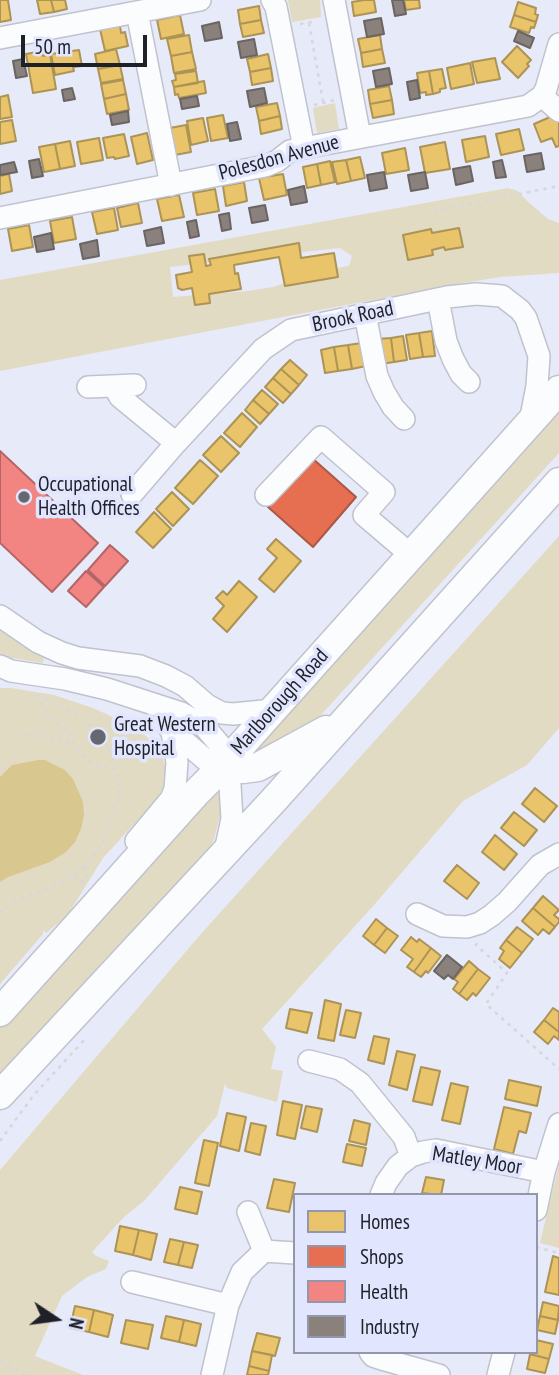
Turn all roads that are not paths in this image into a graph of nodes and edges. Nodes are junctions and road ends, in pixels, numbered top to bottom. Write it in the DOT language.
graph roads {
  1 [pos="200,0"];
  2 [pos="272,0"];
  3 [pos="334,0"];
  4 [pos="136,12"];
  5 [pos="0,38"];
  6 [pos="559,44"];
  7 [pos="542,96"];
  8 [pos="559,111"];
  9 [pos="360,137"];
  10 [pos="304,148"];
  11 [pos="171,185"];
  12 [pos="0,218"];
  13 [pos="438,299"];
  14 [pos="365,313"];
  15 [pos="549,359"];
  16 [pos="469,382"];
  17 [pos="88,387"];
  18 [pos="559,390"];
  19 [pos="404,419"];
  20 [pos="530,422"];
  21 [pos="176,443"];
  22 [pos="559,482"];
  23 [pos="132,494"];
  24 [pos="266,495"];
  25 [pos="411,555"];
  26 [pos="2,620"];
  27 [pos="4,670"];
  28 [pos="275,698"];
  29 [pos="151,704"];
  30 [pos="347,718"];
  31 [pos="172,732"];
  32 [pos="226,766"];
  33 [pos="224,854"];
  34 [pos="559,854"];
  35 [pos="122,876"];
  36 [pos="417,914"];
  37 [pos="0,1012"];
  38 [pos="309,1061"];
  39 [pos="0,1095"];
  40 [pos="559,1124"];
  41 [pos="411,1156"];
  42 [pos="544,1172"];
  43 [pos="382,1193"];
  44 [pos="538,1200"];
  45 [pos="248,1212"];
  46 [pos="264,1251"];
  47 [pos="293,1253"];
  48 [pos="132,1282"];
  49 [pos="228,1305"];
  50 [pos="372,1354"];
  51 [pos="503,1354"];
  52 [pos="212,1375"];
  53 [pos="439,1375"];
  54 [pos="498,1375"];
  1 -- 4 [label="street"];
  2 -- 10 [label="street"];
  3 -- 9 [label="street"];
  4 -- 5 [label="street"];
  4 -- 11 [label="street"];
  6 -- 7 [label="street"];
  7 -- 8 [label="street"];
  7 -- 9 [label="street, Polesdon Avenue"];
  9 -- 10 [label="street, Polesdon Avenue"];
  10 -- 11 [label="street, Polesdon Avenue"];
  11 -- 12 [label="street, Polesdon Avenue"];
  13 -- 14 [label="street, Brook Road"];
  13 -- 15 [label="street, Brook Road"];
  13 -- 16 [label="street"];
  14 -- 19 [label="street"];
  14 -- 21 [label="street, Brook Road"];
  15 -- 20 [label="street, Brook Road"];
  17 -- 21 [label="street"];
  18 -- 20 [label="main road, Marlborough Road"];
  20 -- 25 [label="main road, Marlborough Road"];
  21 -- 23 [label="street, Brook Road"];
  22 -- 30 [label="main road"];
  24 -- 25 [label="street"];
  25 -- 28 [label="main road, Marlborough Road"];
  26 -- 28 [label="street"];
  27 -- 29 [label="street"];
  28 -- 32 [label="main road, Marlborough Road"];
  29 -- 31 [label="street"];
  29 -- 32 [label="street"];
  30 -- 32 [label="main road"];
  30 -- 33 [label="main road"];
  31 -- 32 [label="street"];
  31 -- 35 [label="street"];
  32 -- 33 [label="street"];
  32 -- 35 [label="main road, Marlborough Road"];
  33 -- 39 [label="main road"];
  34 -- 36 [label="street"];
  35 -- 37 [label="main road, Marlborough Road"];
  38 -- 41 [label="street, Matley Moor"];
  40 -- 42 [label="street"];
  41 -- 42 [label="street, Matley Moor"];
  41 -- 43 [label="street, Matley Moor"];
  42 -- 44 [label="street"];
  45 -- 46 [label="street"];
  46 -- 47 [label="street"];
  46 -- 49 [label="street"];
  48 -- 49 [label="street"];
  49 -- 52 [label="street"];
  50 -- 53 [label="street"];
  51 -- 54 [label="street"];
}
